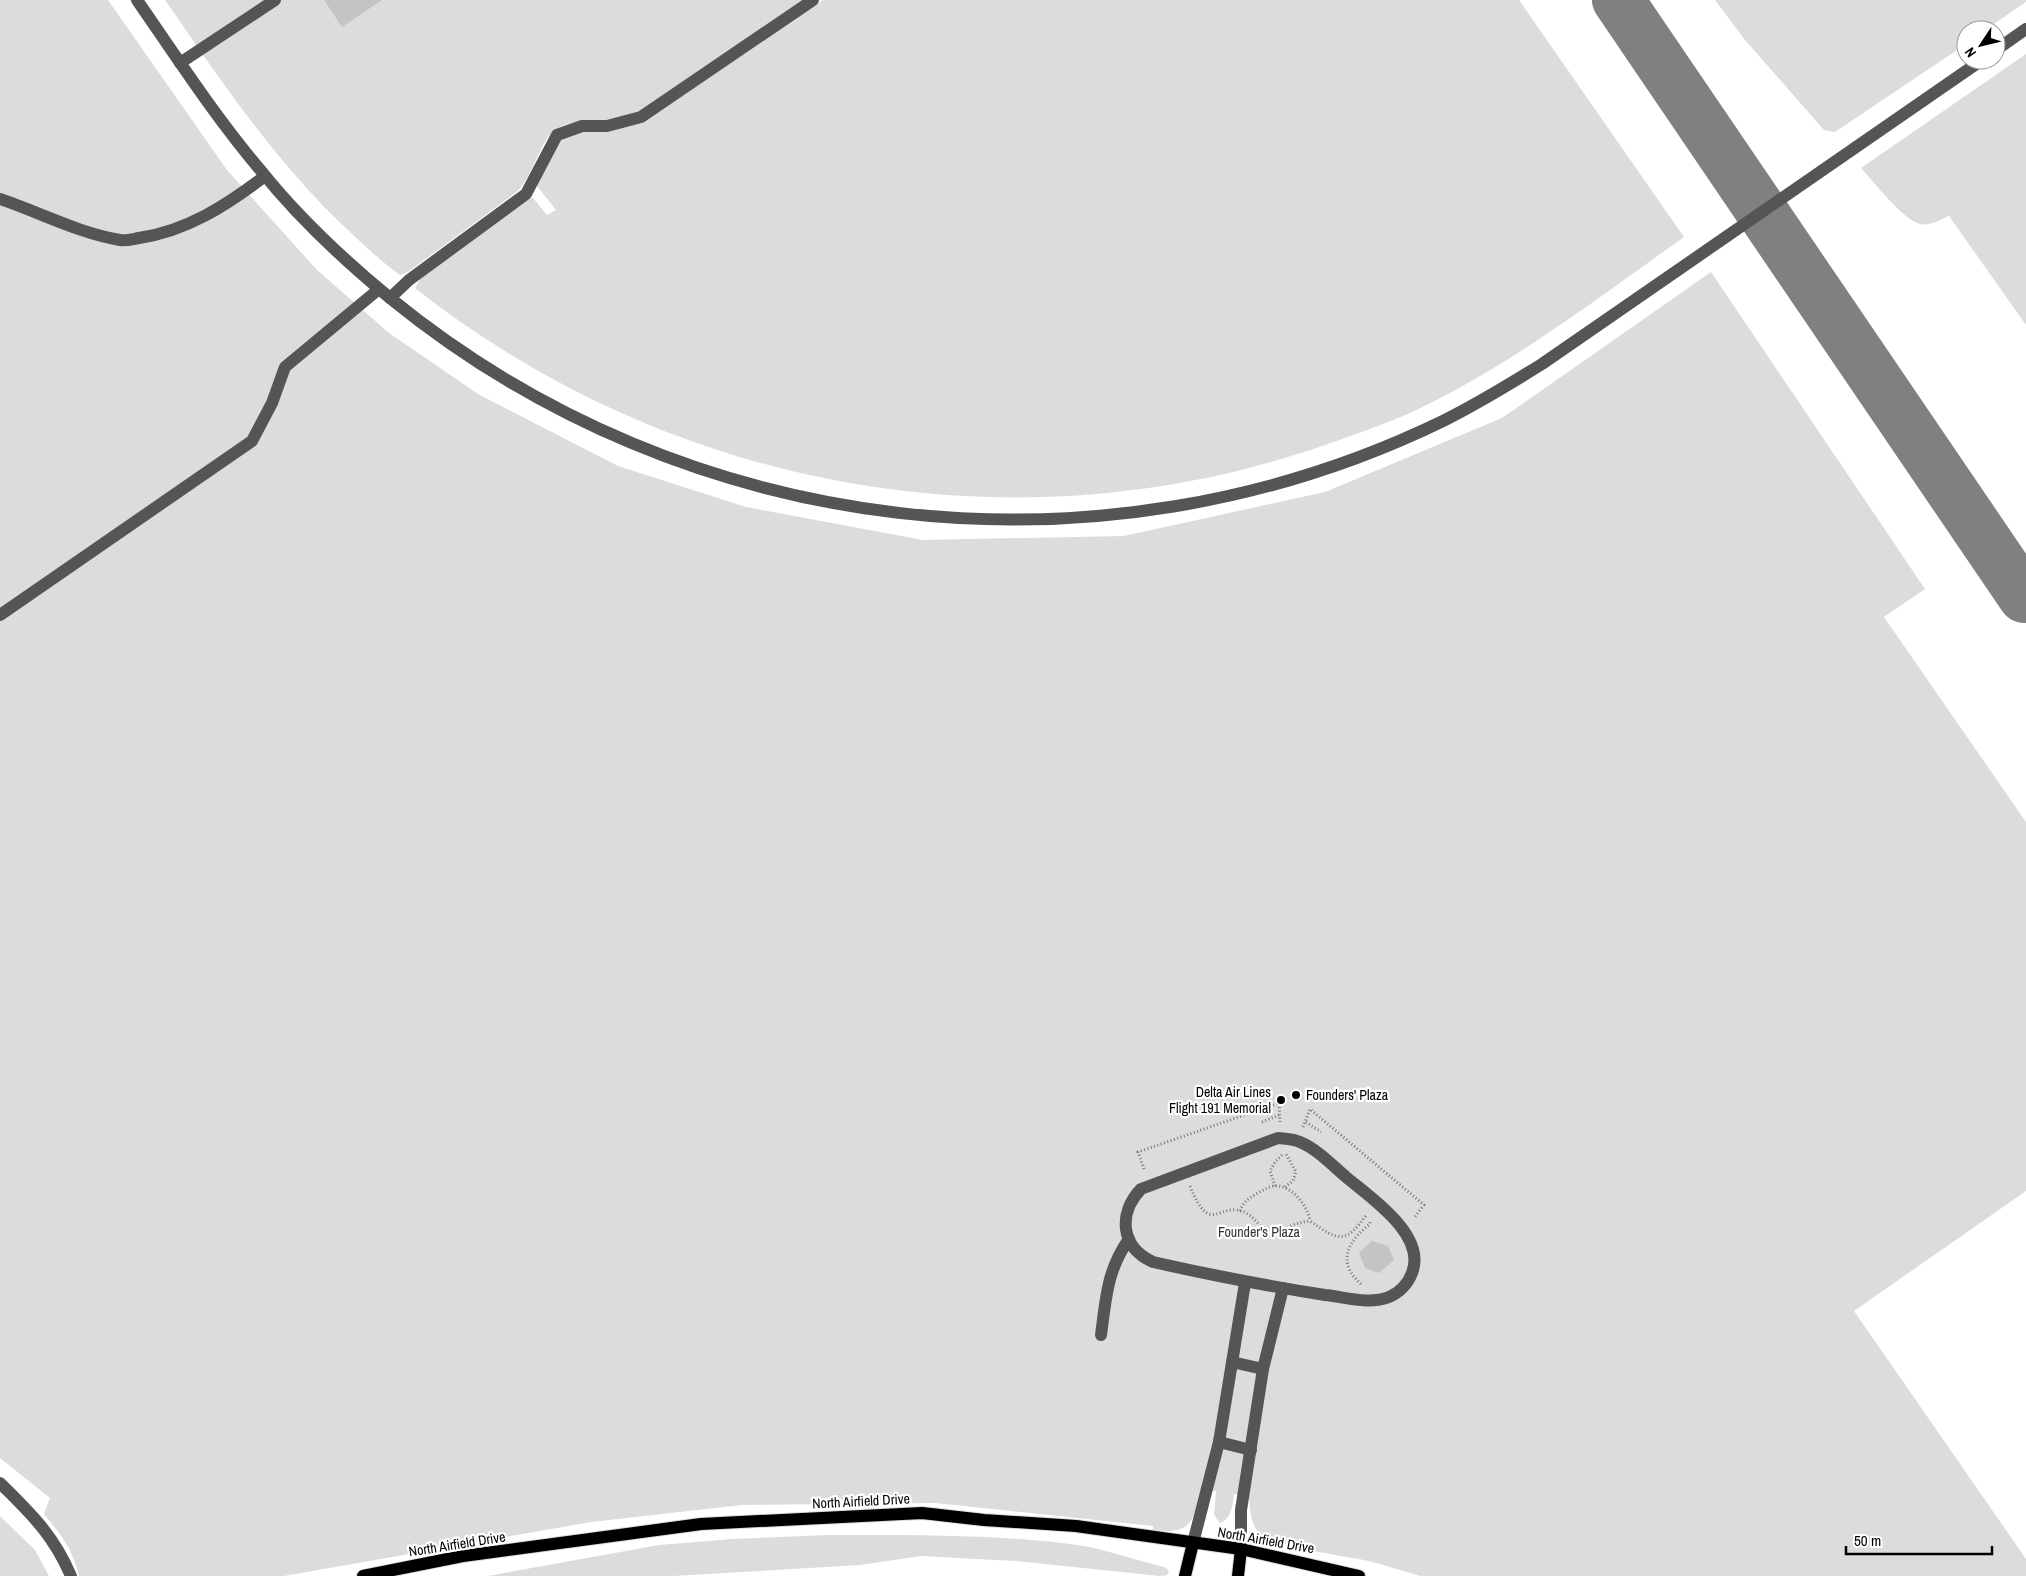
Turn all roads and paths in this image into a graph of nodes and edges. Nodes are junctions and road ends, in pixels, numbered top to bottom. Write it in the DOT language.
graph roads {
  1 [pos="137,0"];
  2 [pos="275,0"];
  3 [pos="813,0"];
  4 [pos="2026,29"];
  5 [pos="2006,43"];
  6 [pos="180,63"];
  7 [pos="1968,70"];
  8 [pos="265,176"];
  9 [pos="0,199"];
  10 [pos="379,289"];
  11 [pos="390,298"];
  12 [pos="0,616"];
  13 [pos="1279,1115"];
  14 [pos="1262,1122"];
  15 [pos="1306,1122"];
  16 [pos="1287,1124"];
  17 [pos="1296,1126"];
  18 [pos="1321,1132"];
  19 [pos="1144,1169"];
  20 [pos="1184,1172"];
  21 [pos="1275,1186"];
  22 [pos="1284,1188"];
  23 [pos="1376,1201"];
  24 [pos="1240,1211"];
  25 [pos="1414,1218"];
  26 [pos="1310,1221"];
  27 [pos="1370,1221"];
  28 [pos="1129,1239"];
  29 [pos="1246,1283"];
  30 [pos="1283,1288"];
  31 [pos="1370,1288"];
  32 [pos="1101,1335"];
  33 [pos="1232,1362"];
  34 [pos="1263,1369"];
  35 [pos="1219,1442"];
  36 [pos="1251,1450"];
  37 [pos="0,1483"];
  38 [pos="1193,1543"];
  39 [pos="1241,1549"];
  40 [pos="71,1576"];
  41 [pos="363,1576"];
  42 [pos="1185,1576"];
  43 [pos="1238,1576"];
  44 [pos="1359,1576"];
  1 -- 6 [label="lane"];
  2 -- 6 [label="lane"];
  3 -- 11 [label="lane"];
  4 -- 5 [label="lane"];
  6 -- 8 [label="lane"];
  7 -- 11 [label="lane"];
  8 -- 9 [label="lane"];
  8 -- 10 [label="lane"];
  10 -- 11 [label="lane"];
  10 -- 12 [label="lane"];
  13 -- 14 [label="path"];
  13 -- 16 [label="path"];
  13 -- 19 [label="path"];
  15 -- 17 [label="path"];
  15 -- 18 [label="path"];
  15 -- 25 [label="path"];
  20 -- 23 [label="lane"];
  20 -- 24 [label="path"];
  20 -- 28 [label="lane"];
  21 -- 22 [label="path"];
  21 -- 22 [label="path"];
  21 -- 24 [label="path"];
  22 -- 26 [label="path"];
  23 -- 26 [label="path"];
  23 -- 30 [label="lane"];
  24 -- 26 [label="path"];
  27 -- 31 [label="path"];
  28 -- 29 [label="lane"];
  28 -- 32 [label="lane"];
  29 -- 30 [label="lane"];
  29 -- 33 [label="lane"];
  30 -- 34 [label="lane"];
  33 -- 34 [label="lane"];
  33 -- 35 [label="lane"];
  34 -- 36 [label="lane"];
  35 -- 36 [label="lane"];
  35 -- 38 [label="lane"];
  36 -- 39 [label="lane"];
  37 -- 40 [label="lane"];
  38 -- 39 [label="main road, North Airfield Drive"];
  38 -- 41 [label="main road, North Airfield Drive"];
  38 -- 42 [label="main road"];
  39 -- 43 [label="main road"];
  39 -- 44 [label="main road, North Airfield Drive"];
}
